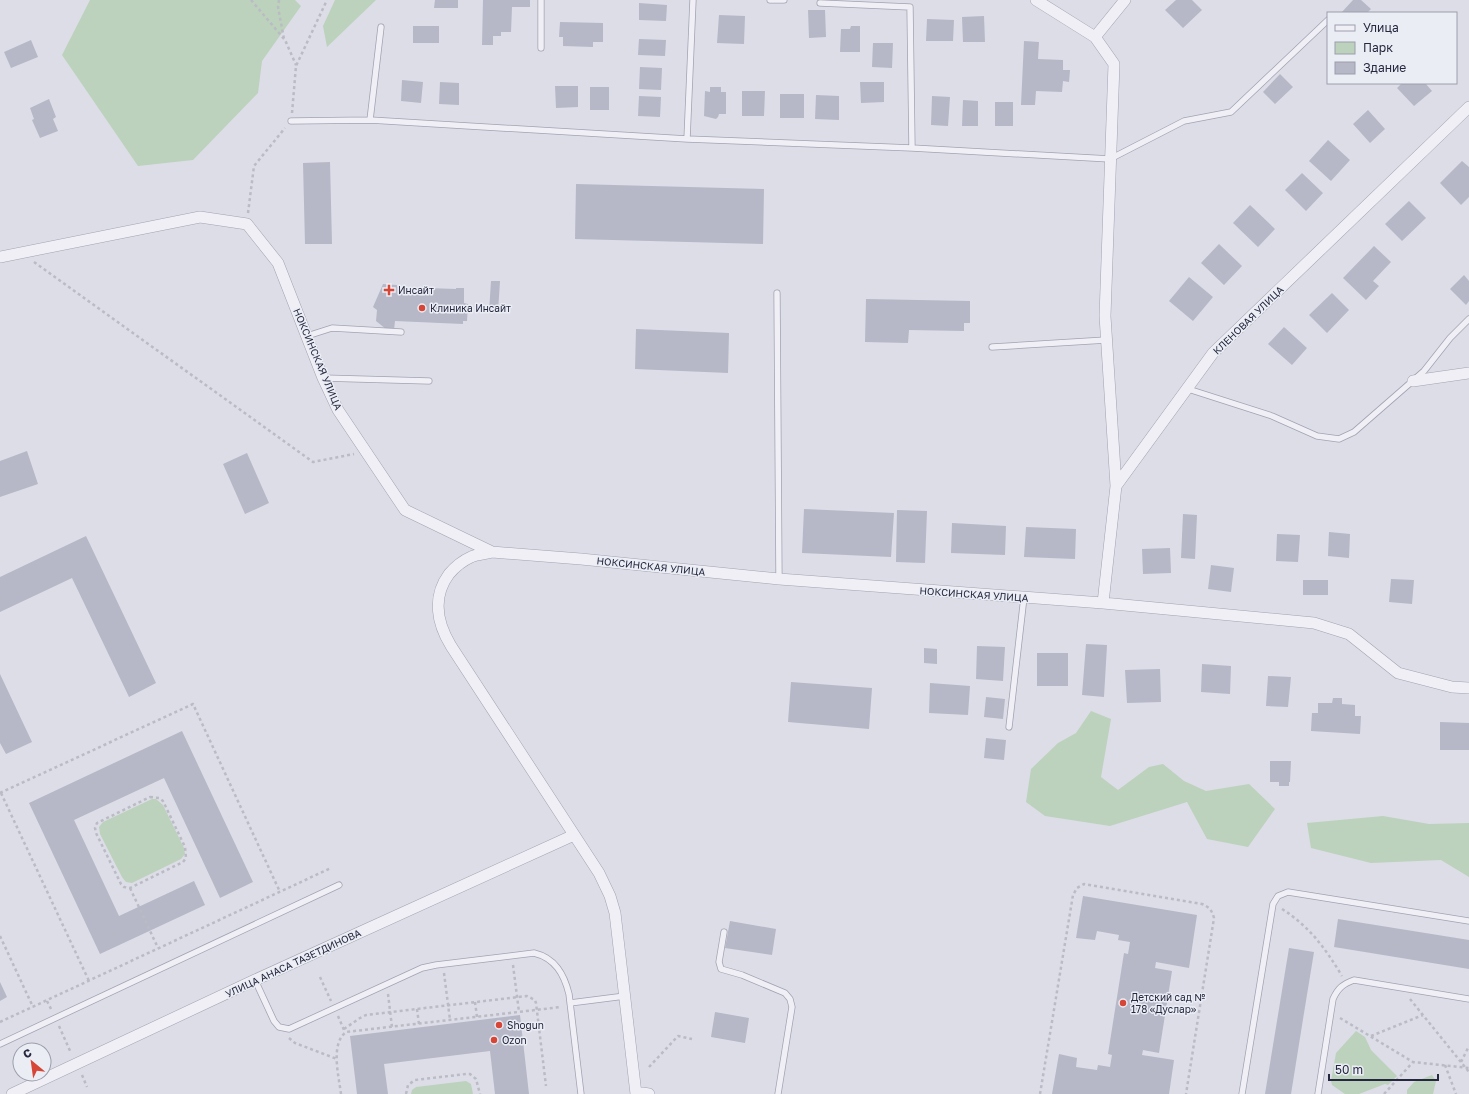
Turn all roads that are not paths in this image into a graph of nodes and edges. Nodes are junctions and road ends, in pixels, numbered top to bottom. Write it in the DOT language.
graph roads {
  1 [pos="542,0"];
  2 [pos="694,0"];
  3 [pos="770,0"];
  4 [pos="784,0"];
  5 [pos="1036,0"];
  6 [pos="1125,0"];
  7 [pos="820,3"];
  8 [pos="1327,21"];
  9 [pos="381,27"];
  10 [pos="1095,37"];
  11 [pos="541,48"];
  12 [pos="1469,107"];
  13 [pos="370,120"];
  14 [pos="291,121"];
  15 [pos="687,139"];
  16 [pos="912,148"];
  17 [pos="1110,159"];
  18 [pos="0,257"];
  19 [pos="778,293"];
  20 [pos="1469,320"];
  21 [pos="401,332"];
  22 [pos="307,336"];
  23 [pos="1106,340"];
  24 [pos="992,347"];
  25 [pos="1469,373"];
  26 [pos="323,378"];
  27 [pos="429,381"];
  28 [pos="1413,381"];
  29 [pos="1188,389"];
  30 [pos="1116,486"];
  31 [pos="492,552"];
  32 [pos="779,579"];
  33 [pos="1024,597"];
  34 [pos="1103,603"];
  35 [pos="1469,688"];
  36 [pos="1009,727"];
  37 [pos="574,835"];
  38 [pos="339,885"];
  39 [pos="1469,921"];
  40 [pos="724,932"];
  41 [pos="255,980"];
  42 [pos="624,996"];
  43 [pos="1469,999"];
  44 [pos="570,1004"];
  45 [pos="0,1044"];
  46 [pos="636,1093"];
  47 [pos="12,1094"];
  48 [pos="581,1094"];
  49 [pos="649,1094"];
  50 [pos="778,1094"];
  51 [pos="1242,1094"];
  52 [pos="1318,1094"];
  1 -- 11 [label="lane"];
  2 -- 15 [label="lane"];
  3 -- 4 [label="lane"];
  5 -- 10 [label="street"];
  6 -- 10 [label="street"];
  7 -- 16 [label="lane"];
  8 -- 17 [label="lane"];
  9 -- 13 [label="lane"];
  10 -- 17 [label="street"];
  12 -- 29 [label="street, КЛЕНОВАЯ УЛИЦА"];
  13 -- 14 [label="lane"];
  13 -- 15 [label="lane"];
  15 -- 16 [label="lane"];
  16 -- 17 [label="lane"];
  17 -- 23 [label="street"];
  18 -- 22 [label="street, НОКСИНСКАЯ УЛИЦА"];
  19 -- 32 [label="lane"];
  20 -- 28 [label="lane"];
  21 -- 22 [label="lane"];
  22 -- 26 [label="street, НОКСИНСКАЯ УЛИЦА"];
  23 -- 24 [label="lane"];
  23 -- 30 [label="street"];
  25 -- 28 [label="street"];
  26 -- 27 [label="lane"];
  26 -- 31 [label="street, НОКСИНСКАЯ УЛИЦА"];
  28 -- 29 [label="lane"];
  29 -- 30 [label="street, КЛЕНОВАЯ УЛИЦА"];
  30 -- 34 [label="street"];
  31 -- 32 [label="street, НОКСИНСКАЯ УЛИЦА"];
  31 -- 37 [label="street"];
  32 -- 33 [label="street, НОКСИНСКАЯ УЛИЦА"];
  33 -- 34 [label="street, НОКСИНСКАЯ УЛИЦА"];
  33 -- 36 [label="lane"];
  34 -- 35 [label="street, НОКСИНСКАЯ УЛИЦА"];
  37 -- 41 [label="street, УЛИЦА АНАСА ТАЗЕТДИНОВА"];
  37 -- 42 [label="street"];
  38 -- 45 [label="lane"];
  39 -- 51 [label="lane"];
  40 -- 50 [label="lane"];
  41 -- 44 [label="lane"];
  41 -- 47 [label="street, УЛИЦА АНАСА ТАЗЕТДИНОВА"];
  42 -- 44 [label="lane"];
  42 -- 46 [label="street"];
  43 -- 52 [label="lane"];
  44 -- 48 [label="lane"];
  46 -- 49 [label="street"];
}
